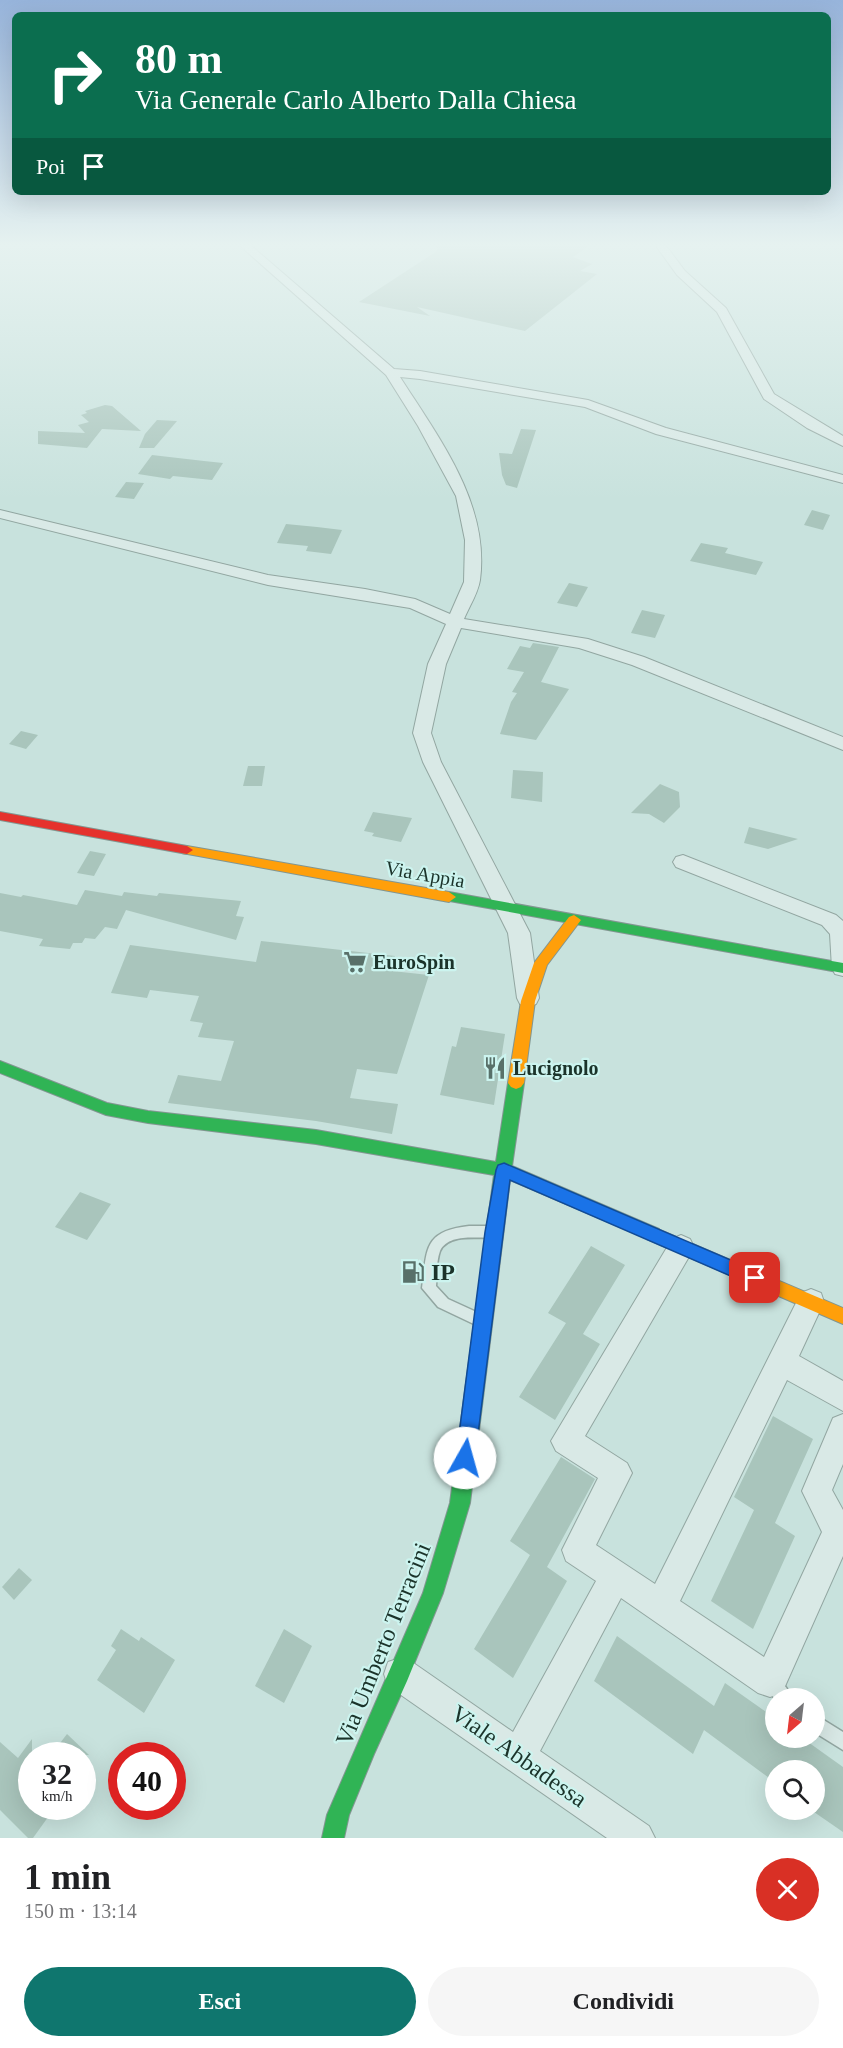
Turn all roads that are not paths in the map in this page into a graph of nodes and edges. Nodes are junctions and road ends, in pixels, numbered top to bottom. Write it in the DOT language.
graph roads {
  1 [pos="340,329"];
  2 [pos="732,329"];
  3 [pos="391,373"];
  4 [pos="843,442"];
  5 [pos="843,479"];
  6 [pos="0,514"];
  7 [pos="454,622"];
  8 [pos="843,744"];
  9 [pos="0,816"];
  10 [pos="683,862"];
  11 [pos="507,909"];
  12 [pos="574,920"];
  13 [pos="843,968"];
  14 [pos="528,1000"];
  15 [pos="0,1067"];
  16 [pos="504,1170"];
  17 [pos="494,1232"];
  18 [pos="681,1247"];
  19 [pos="811,1302"];
  20 [pos="843,1316"];
  21 [pos="482,1322"];
  22 [pos="782,1361"];
  23 [pos="843,1397"];
  24 [pos="843,1428"];
  25 [pos="841,1534"];
  26 [pos="616,1576"];
  27 [pos="661,1606"];
  28 [pos="400,1674"];
  29 [pos="776,1688"];
  30 [pos="777,1688"];
  31 [pos="825,1730"];
  32 [pos="843,1742"];
  33 [pos="519,1756"];
  34 [pos="333,1838"];
  35 [pos="637,1838"];
  1 -- 3 [label="street"];
  2 -- 4 [label="street"];
  3 -- 5 [label="street"];
  3 -- 7 [label="street"];
  6 -- 7 [label="street"];
  7 -- 8 [label="street"];
  7 -- 11 [label="street"];
  9 -- 11 [label="street, Via Appia"];
  10 -- 13 [label="street"];
  11 -- 12 [label="street, Via Appia"];
  11 -- 14 [label="street"];
  12 -- 13 [label="street, Via Appia"];
  12 -- 14 [label="street, Via Umberto Terracini"];
  14 -- 16 [label="street, Via Umberto Terracini"];
  15 -- 16 [label="street"];
  16 -- 17 [label="street, Via Umberto Terracini"];
  16 -- 18 [label="street"];
  17 -- 21 [label="street, Via Umberto Terracini"];
  17 -- 21 [label="lane"];
  18 -- 19 [label="street"];
  18 -- 26 [label="street"];
  19 -- 20 [label="street"];
  19 -- 22 [label="street"];
  21 -- 28 [label="street, Via Umberto Terracini"];
  22 -- 23 [label="street"];
  22 -- 27 [label="street"];
  24 -- 25 [label="street"];
  25 -- 30 [label="street"];
  26 -- 27 [label="street"];
  26 -- 33 [label="street"];
  27 -- 29 [label="street"];
  28 -- 33 [label="street, Viale Abbadessa"];
  28 -- 34 [label="street, Via Umberto Terracini"];
  31 -- 32 [label="lane"];
  33 -- 35 [label="street, Viale Abbadessa"];
}
